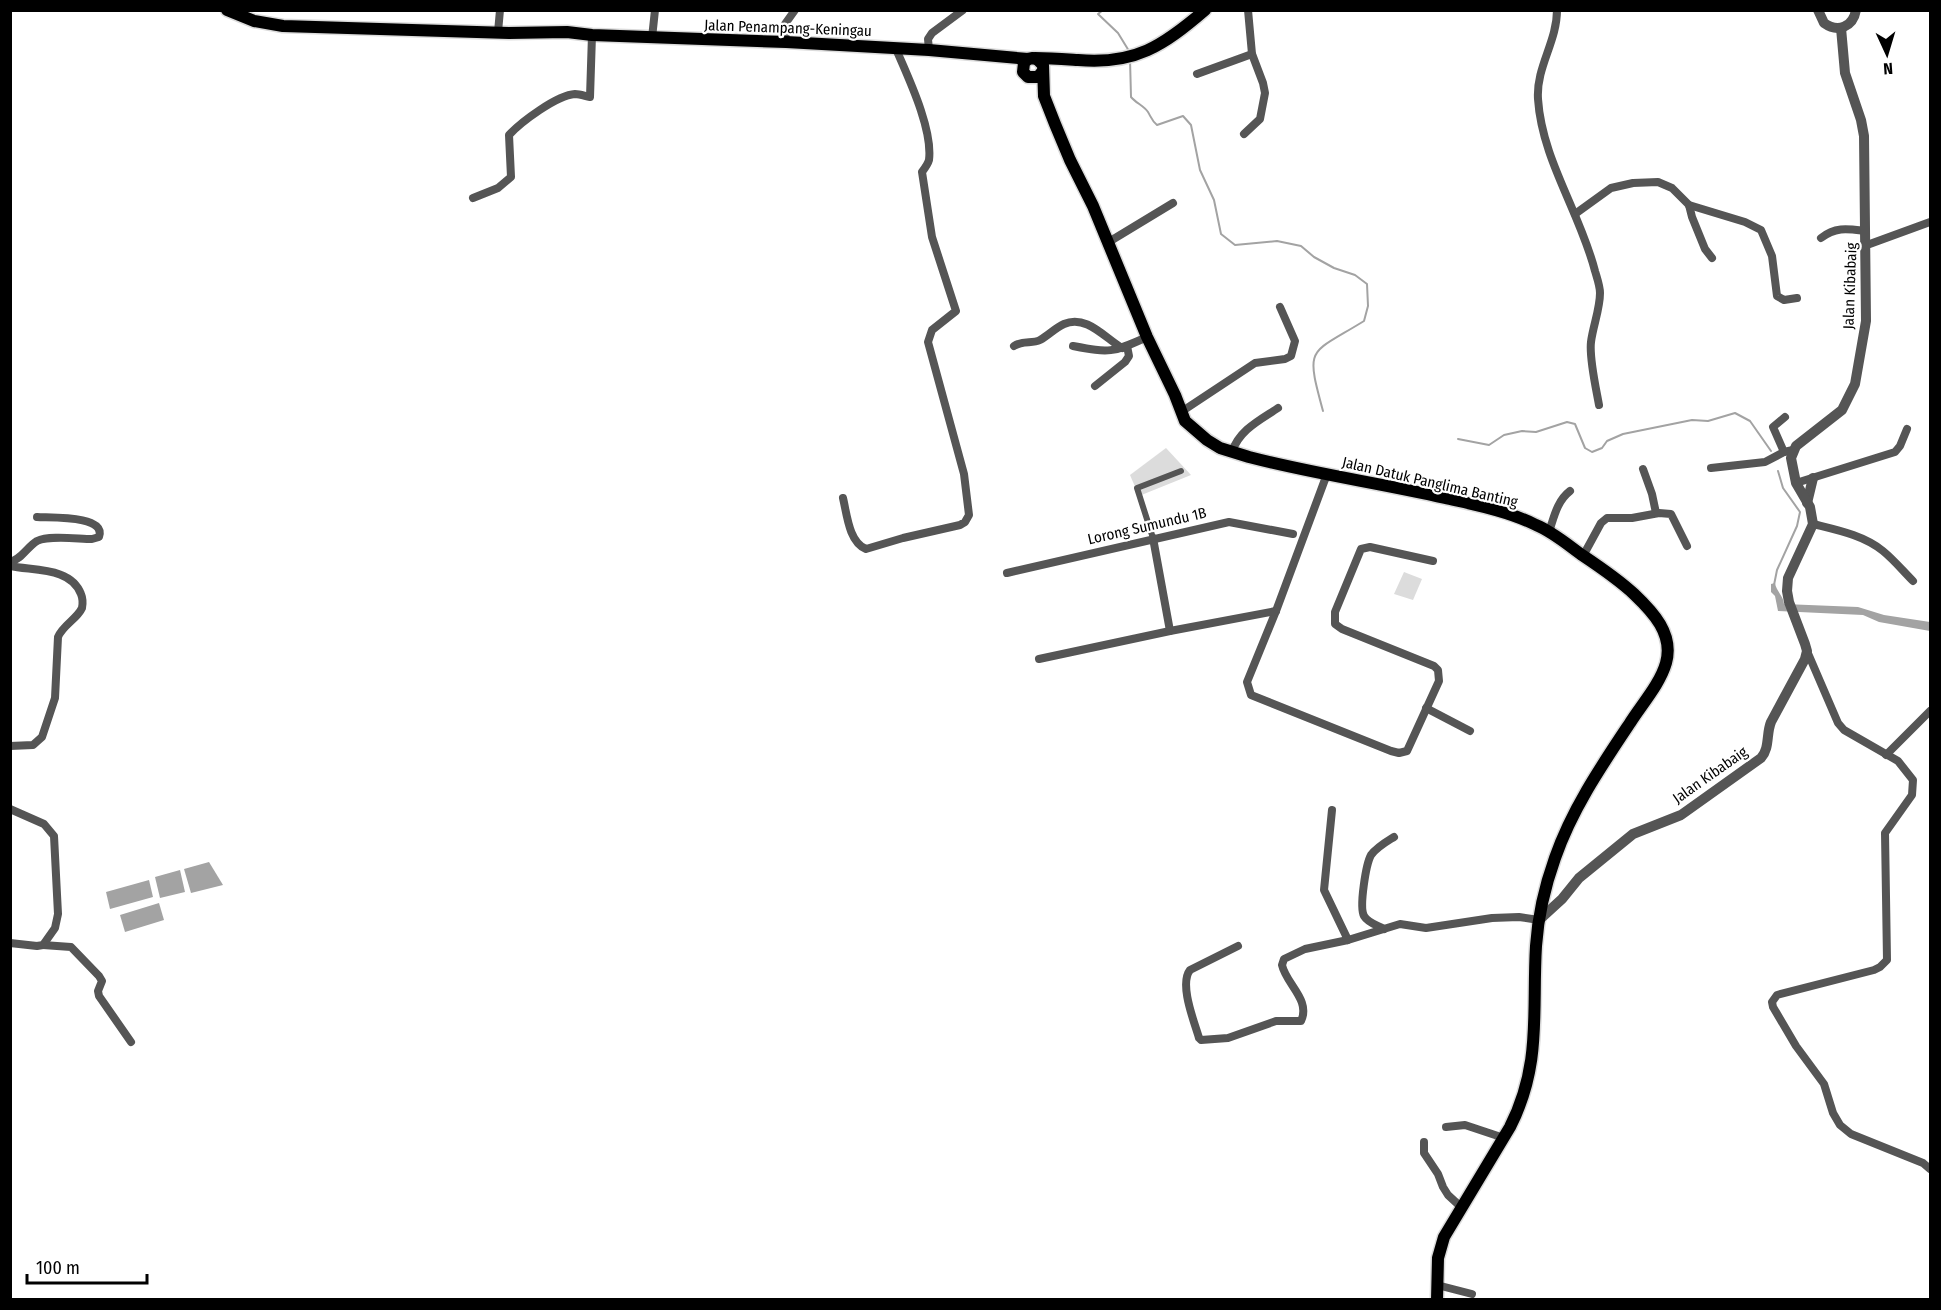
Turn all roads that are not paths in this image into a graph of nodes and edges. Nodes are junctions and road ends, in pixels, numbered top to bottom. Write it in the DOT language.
graph roads {
  1 [pos="227,10"];
  2 [pos="500,10"];
  3 [pos="655,10"];
  4 [pos="795,10"];
  5 [pos="963,10"];
  6 [pos="1205,10"];
  7 [pos="1248,10"];
  8 [pos="1557,10"];
  9 [pos="1818,10"];
  10 [pos="1856,10"];
  11 [pos="1841,28"];
  12 [pos="498,32"];
  13 [pos="592,35"];
  14 [pos="652,38"];
  15 [pos="786,42"];
  16 [pos="896,49"];
  17 [pos="929,50"];
  18 [pos="1252,54"];
  19 [pos="991,56"];
  20 [pos="1037,65"];
  21 [pos="1197,74"];
  22 [pos="1026,75"];
  23 [pos="1044,96"];
  24 [pos="1244,134"];
  25 [pos="473,198"];
  26 [pos="1173,202"];
  27 [pos="1689,205"];
  28 [pos="1574,212"];
  29 [pos="1930,222"];
  30 [pos="1866,231"];
  31 [pos="1821,238"];
  32 [pos="1107,243"];
  33 [pos="1867,245"];
  34 [pos="1712,258"];
  35 [pos="1797,298"];
  36 [pos="1280,307"];
  37 [pos="1147,336"];
  38 [pos="1014,346"];
  39 [pos="1073,346"];
  40 [pos="1124,347"];
  41 [pos="1095,386"];
  42 [pos="1599,405"];
  43 [pos="1278,408"];
  44 [pos="1181,412"];
  45 [pos="1785,417"];
  46 [pos="1907,429"];
  47 [pos="1788,451"];
  48 [pos="1232,452"];
  49 [pos="1711,468"];
  50 [pos="1643,469"];
  51 [pos="1181,471"];
  52 [pos="1327,474"];
  53 [pos="1813,478"];
  54 [pos="1796,483"];
  55 [pos="1570,491"];
  56 [pos="843,498"];
  57 [pos="1807,503"];
  58 [pos="1656,513"];
  59 [pos="37,517"];
  60 [pos="1812,524"];
  61 [pos="1549,532"];
  62 [pos="1293,534"];
  63 [pos="1153,538"];
  64 [pos="1687,546"];
  65 [pos="1583,556"];
  66 [pos="1433,561"];
  67 [pos="10,564"];
  68 [pos="1007,573"];
  69 [pos="1913,581"];
  70 [pos="1276,611"];
  71 [pos="1170,631"];
  72 [pos="1807,651"];
  73 [pos="1039,659"];
  74 [pos="1426,708"];
  75 [pos="1930,711"];
  76 [pos="1470,731"];
  77 [pos="10,746"];
  78 [pos="1886,755"];
  79 [pos="10,809"];
  80 [pos="1332,810"];
  81 [pos="1394,837"];
  82 [pos="1539,920"];
  83 [pos="1384,928"];
  84 [pos="1348,940"];
  85 [pos="10,942"];
  86 [pos="43,945"];
  87 [pos="1238,946"];
  88 [pos="131,1042"];
  89 [pos="1446,1127"];
  90 [pos="1504,1138"];
  91 [pos="1424,1142"];
  92 [pos="1930,1169"];
  93 [pos="1461,1207"];
  94 [pos="1437,1285"];
  95 [pos="1473,1294"];
  96 [pos="1437,1299"];
  1 -- 12 [label="main road, Jalan Penampang-Keningau"];
  2 -- 12 [label="street"];
  3 -- 14 [label="street"];
  4 -- 15 [label="street"];
  5 -- 17 [label="street"];
  6 -- 20 [label="main road, Jalan Penampang-Keningau"];
  7 -- 18 [label="street"];
  8 -- 28 [label="street"];
  9 -- 11 [label="street"];
  10 -- 11 [label="street"];
  11 -- 30 [label="street, Jalan Kibabaig"];
  12 -- 13 [label="main road, Jalan Penampang-Keningau"];
  13 -- 14 [label="main road, Jalan Penampang-Keningau"];
  13 -- 25 [label="street"];
  14 -- 15 [label="main road, Jalan Penampang-Keningau"];
  15 -- 16 [label="main road, Jalan Penampang-Keningau"];
  16 -- 17 [label="main road, Jalan Penampang-Keningau"];
  16 -- 56 [label="street"];
  17 -- 19 [label="main road, Jalan Penampang-Keningau"];
  18 -- 21 [label="street"];
  18 -- 24 [label="street"];
  19 -- 20 [label="main road, Jalan Penampang-Keningau"];
  19 -- 22 [label="main road, Jalan Penampang-Keningau"];
  20 -- 22 [label="main road"];
  20 -- 22 [label="main road"];
  20 -- 23 [label="main road, Jalan Datuk Panglima Banting"];
  22 -- 23 [label="main road, Jalan Datuk Panglima Banting"];
  23 -- 32 [label="main road, Jalan Datuk Panglima Banting"];
  26 -- 32 [label="street"];
  27 -- 28 [label="street"];
  27 -- 34 [label="street"];
  27 -- 35 [label="street"];
  28 -- 42 [label="street"];
  29 -- 33 [label="street"];
  30 -- 31 [label="street"];
  30 -- 33 [label="street, Jalan Kibabaig"];
  32 -- 37 [label="main road, Jalan Datuk Panglima Banting"];
  33 -- 47 [label="street, Jalan Kibabaig"];
  36 -- 44 [label="street"];
  37 -- 40 [label="street"];
  37 -- 44 [label="main road, Jalan Datuk Panglima Banting"];
  38 -- 40 [label="street"];
  39 -- 40 [label="street"];
  40 -- 41 [label="street"];
  43 -- 48 [label="street"];
  44 -- 48 [label="main road, Jalan Datuk Panglima Banting"];
  45 -- 47 [label="street"];
  46 -- 53 [label="street"];
  47 -- 49 [label="street"];
  47 -- 54 [label="street"];
  48 -- 52 [label="main road, Jalan Datuk Panglima Banting"];
  50 -- 58 [label="street"];
  51 -- 63 [label="street"];
  52 -- 61 [label="main road, Jalan Datuk Panglima Banting"];
  52 -- 70 [label="street"];
  53 -- 54 [label="street"];
  53 -- 57 [label="street"];
  54 -- 57 [label="street"];
  55 -- 61 [label="street"];
  57 -- 60 [label="street"];
  58 -- 64 [label="street"];
  58 -- 65 [label="street"];
  59 -- 67 [label="street"];
  60 -- 69 [label="street"];
  60 -- 72 [label="street"];
  61 -- 65 [label="main road, Jalan Datuk Panglima Banting"];
  62 -- 63 [label="street, Lorong Sumundu 1B"];
  63 -- 68 [label="street, Lorong Sumundu 1B"];
  63 -- 71 [label="street"];
  65 -- 82 [label="main road, Jalan Datuk Panglima Banting"];
  66 -- 74 [label="street"];
  67 -- 77 [label="street"];
  70 -- 71 [label="street"];
  70 -- 74 [label="street"];
  71 -- 73 [label="street"];
  72 -- 78 [label="street"];
  72 -- 82 [label="street, Jalan Kibabaig"];
  74 -- 76 [label="street"];
  75 -- 78 [label="street"];
  78 -- 92 [label="street"];
  79 -- 86 [label="street"];
  80 -- 84 [label="street"];
  81 -- 83 [label="street"];
  82 -- 83 [label="street"];
  82 -- 90 [label="main road, Jalan Datuk Panglima Banting"];
  83 -- 84 [label="street"];
  84 -- 87 [label="street"];
  85 -- 86 [label="street"];
  86 -- 88 [label="street"];
  89 -- 90 [label="street"];
  90 -- 93 [label="main road, Jalan Datuk Panglima Banting"];
  91 -- 93 [label="street"];
  93 -- 94 [label="main road, Jalan Datuk Panglima Banting"];
  94 -- 95 [label="street"];
  94 -- 96 [label="main road, Jalan Datuk Panglima Banting"];
}
